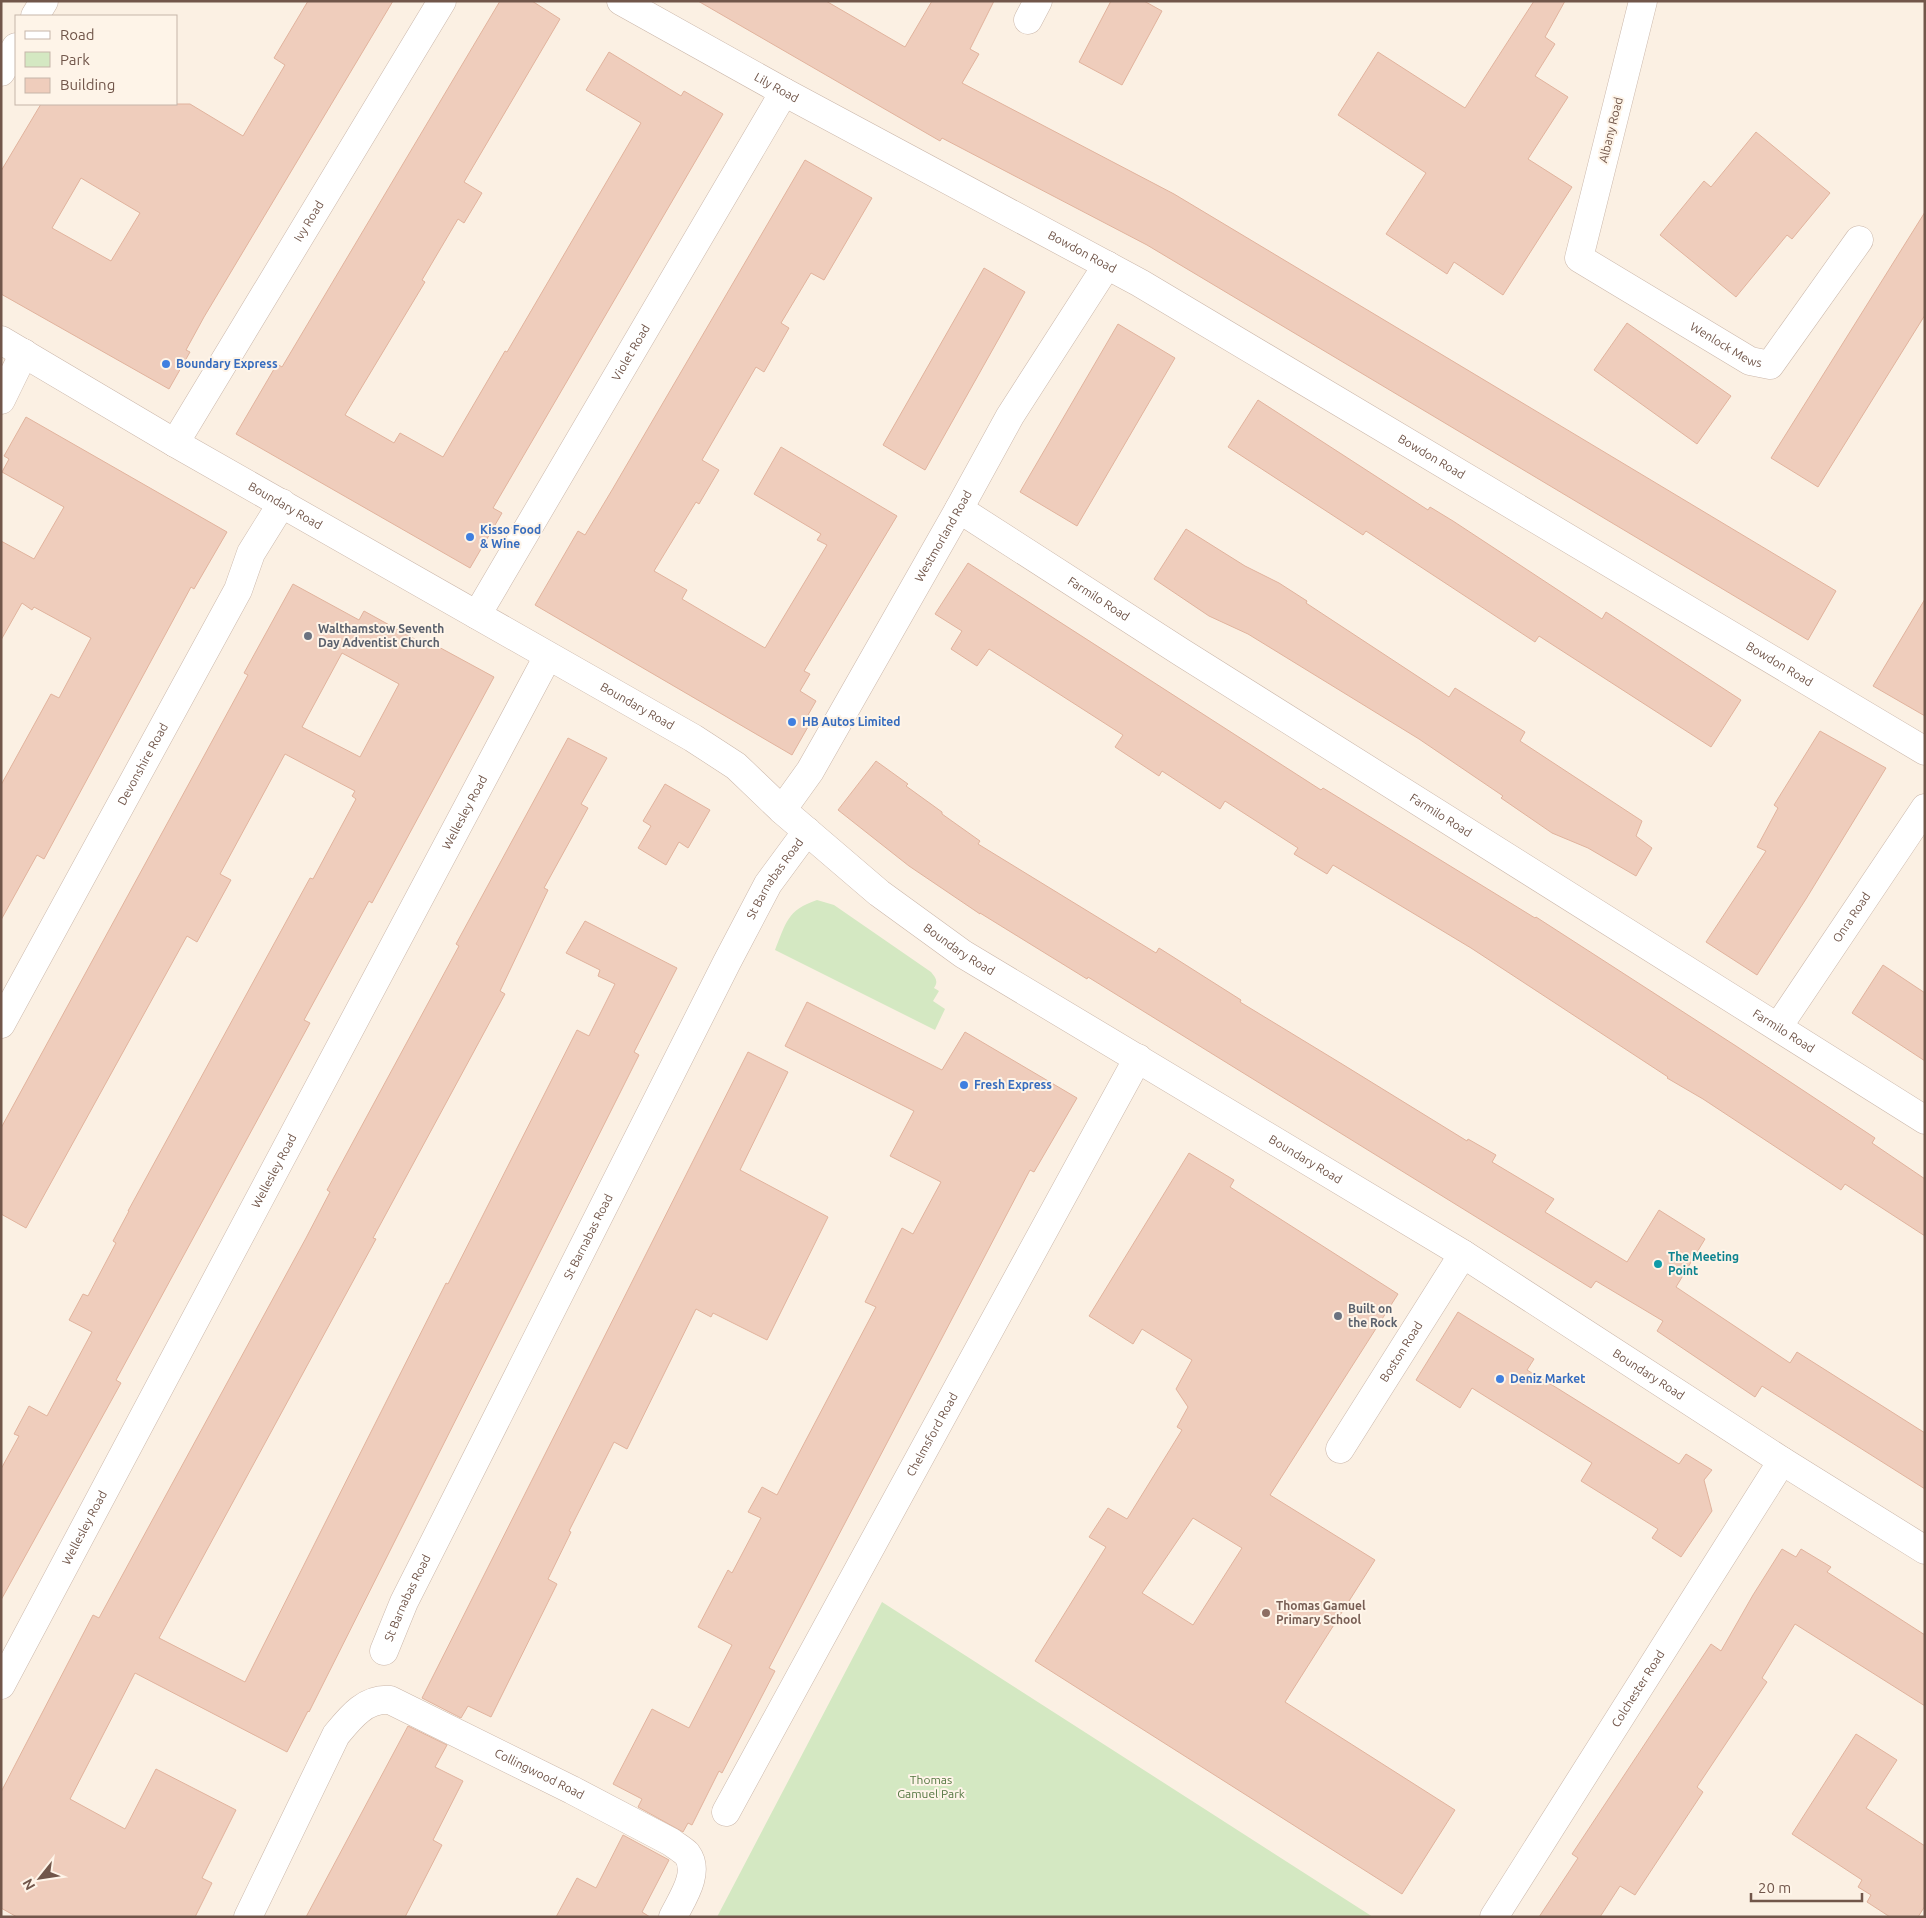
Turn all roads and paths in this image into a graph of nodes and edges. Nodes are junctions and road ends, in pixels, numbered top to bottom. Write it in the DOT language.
graph roads {
  1 [pos="44,1"];
  2 [pos="442,1"];
  3 [pos="621,1"];
  4 [pos="1643,1"];
  5 [pos="36,15"];
  6 [pos="15,49"];
  7 [pos="1,72"];
  8 [pos="784,92"];
  9 [pos="932,171"];
  10 [pos="1859,240"];
  11 [pos="1579,258"];
  12 [pos="1107,265"];
  13 [pos="13,347"];
  14 [pos="1,400"];
  15 [pos="175,443"];
  16 [pos="282,503"];
  17 [pos="959,509"];
  18 [pos="476,615"];
  19 [pos="548,656"];
  20 [pos="1925,751"];
  21 [pos="1925,808"];
  22 [pos="782,810"];
  23 [pos="807,831"];
  24 [pos="1,1024"];
  25 [pos="1778,1027"];
  26 [pos="1138,1058"];
  27 [pos="1925,1120"];
  28 [pos="1463,1254"];
  29 [pos="1340,1448"];
  30 [pos="1782,1461"];
  31 [pos="1925,1550"];
  32 [pos="384,1651"];
  33 [pos="1,1685"];
  34 [pos="726,1812"];
  35 [pos="248,1917"];
  36 [pos="673,1917"];
  37 [pos="1494,1917"];
  1 -- 5 [label="street"];
  2 -- 15 [label="street, Ivy Road"];
  3 -- 8 [label="street, Lily Road"];
  4 -- 11 [label="street, Albany Road"];
  6 -- 7 [label="street"];
  8 -- 9 [label="street, Lily Road"];
  8 -- 18 [label="street, Violet Road"];
  9 -- 12 [label="street, Bowdon Road"];
  10 -- 11 [label="street, Wenlock Mews"];
  12 -- 17 [label="street, Westmorland Road"];
  12 -- 20 [label="street, Bowdon Road"];
  13 -- 14 [label="street"];
  13 -- 15 [label="street, Boundary Road"];
  15 -- 16 [label="street, Boundary Road"];
  16 -- 18 [label="street, Boundary Road"];
  16 -- 24 [label="street, Devonshire Road"];
  17 -- 22 [label="street, Westmorland Road"];
  17 -- 25 [label="street, Farmilo Road"];
  18 -- 19 [label="street, Boundary Road"];
  19 -- 22 [label="street, Boundary Road"];
  19 -- 33 [label="street, Wellesley Road"];
  21 -- 25 [label="street, Onra Road"];
  22 -- 23 [label="street, Boundary Road"];
  23 -- 26 [label="street, Boundary Road"];
  23 -- 32 [label="street, St Barnabas Road"];
  25 -- 27 [label="street, Farmilo Road"];
  26 -- 28 [label="street, Boundary Road"];
  26 -- 34 [label="street, Chelmsford Road"];
  28 -- 29 [label="street, Boston Road"];
  28 -- 30 [label="street, Boundary Road"];
  30 -- 31 [label="street, Boundary Road"];
  30 -- 37 [label="street, Colchester Road"];
  35 -- 36 [label="street, Collingwood Road"];
}
